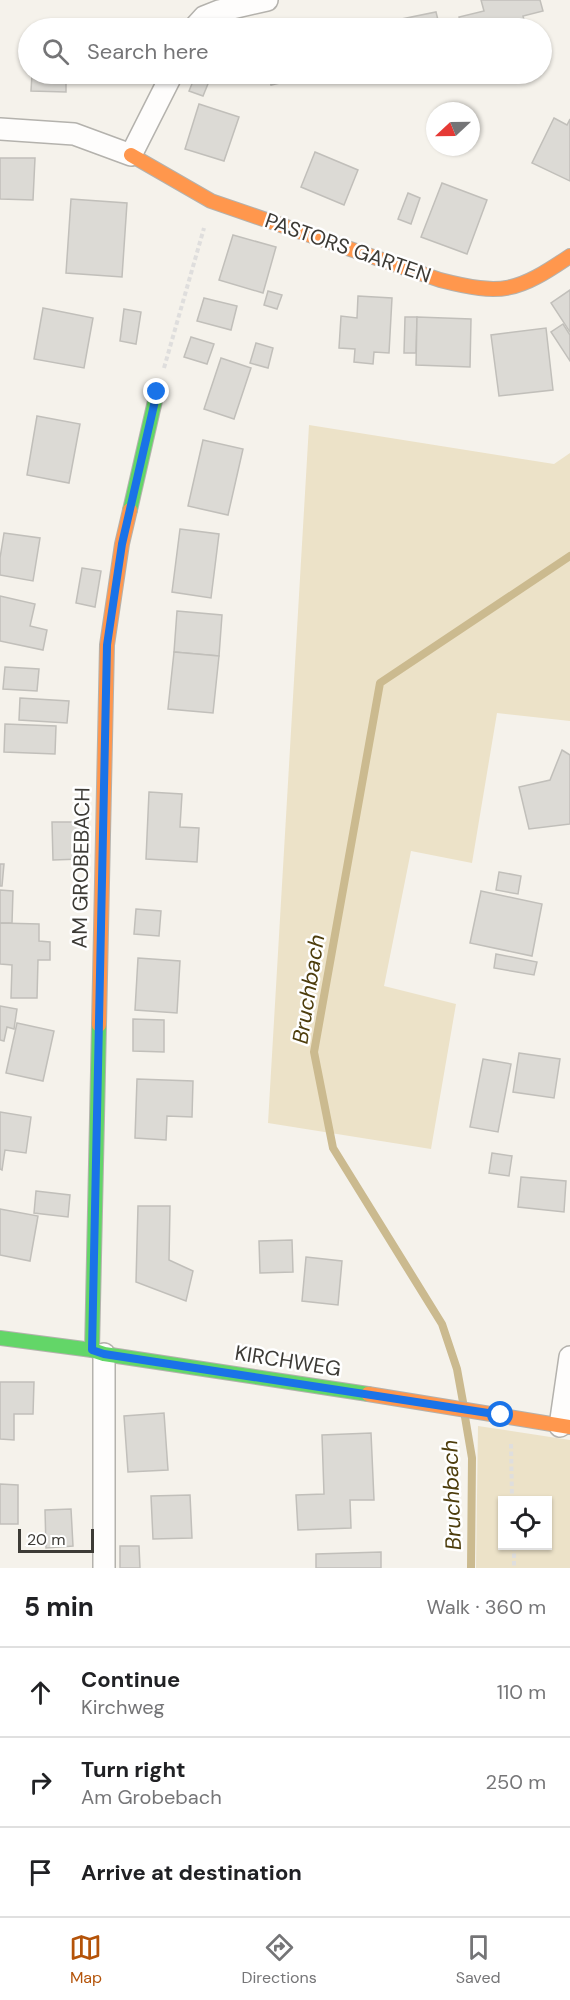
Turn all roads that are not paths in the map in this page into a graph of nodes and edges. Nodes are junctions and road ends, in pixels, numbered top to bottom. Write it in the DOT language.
graph roads {
  1 [pos="267,0"];
  2 [pos="203,18"];
  3 [pos="167,84"];
  4 [pos="0,129"];
  5 [pos="131,155"];
  6 [pos="570,256"];
  7 [pos="157,392"];
  8 [pos="0,1338"];
  9 [pos="98,1352"];
  10 [pos="570,1357"];
  11 [pos="565,1427"];
  12 [pos="104,1568"];
  1 -- 2 [label="street"];
  3 -- 5 [label="street"];
  4 -- 5 [label="street, PASTORS GARTEN"];
  5 -- 6 [label="street, PASTORS GARTEN"];
  7 -- 9 [label="street, AM GROBEBACH"];
  8 -- 9 [label="street, KIRCHWEG"];
  9 -- 11 [label="street, KIRCHWEG"];
  9 -- 12 [label="street"];
  10 -- 11 [label="street"];
}
